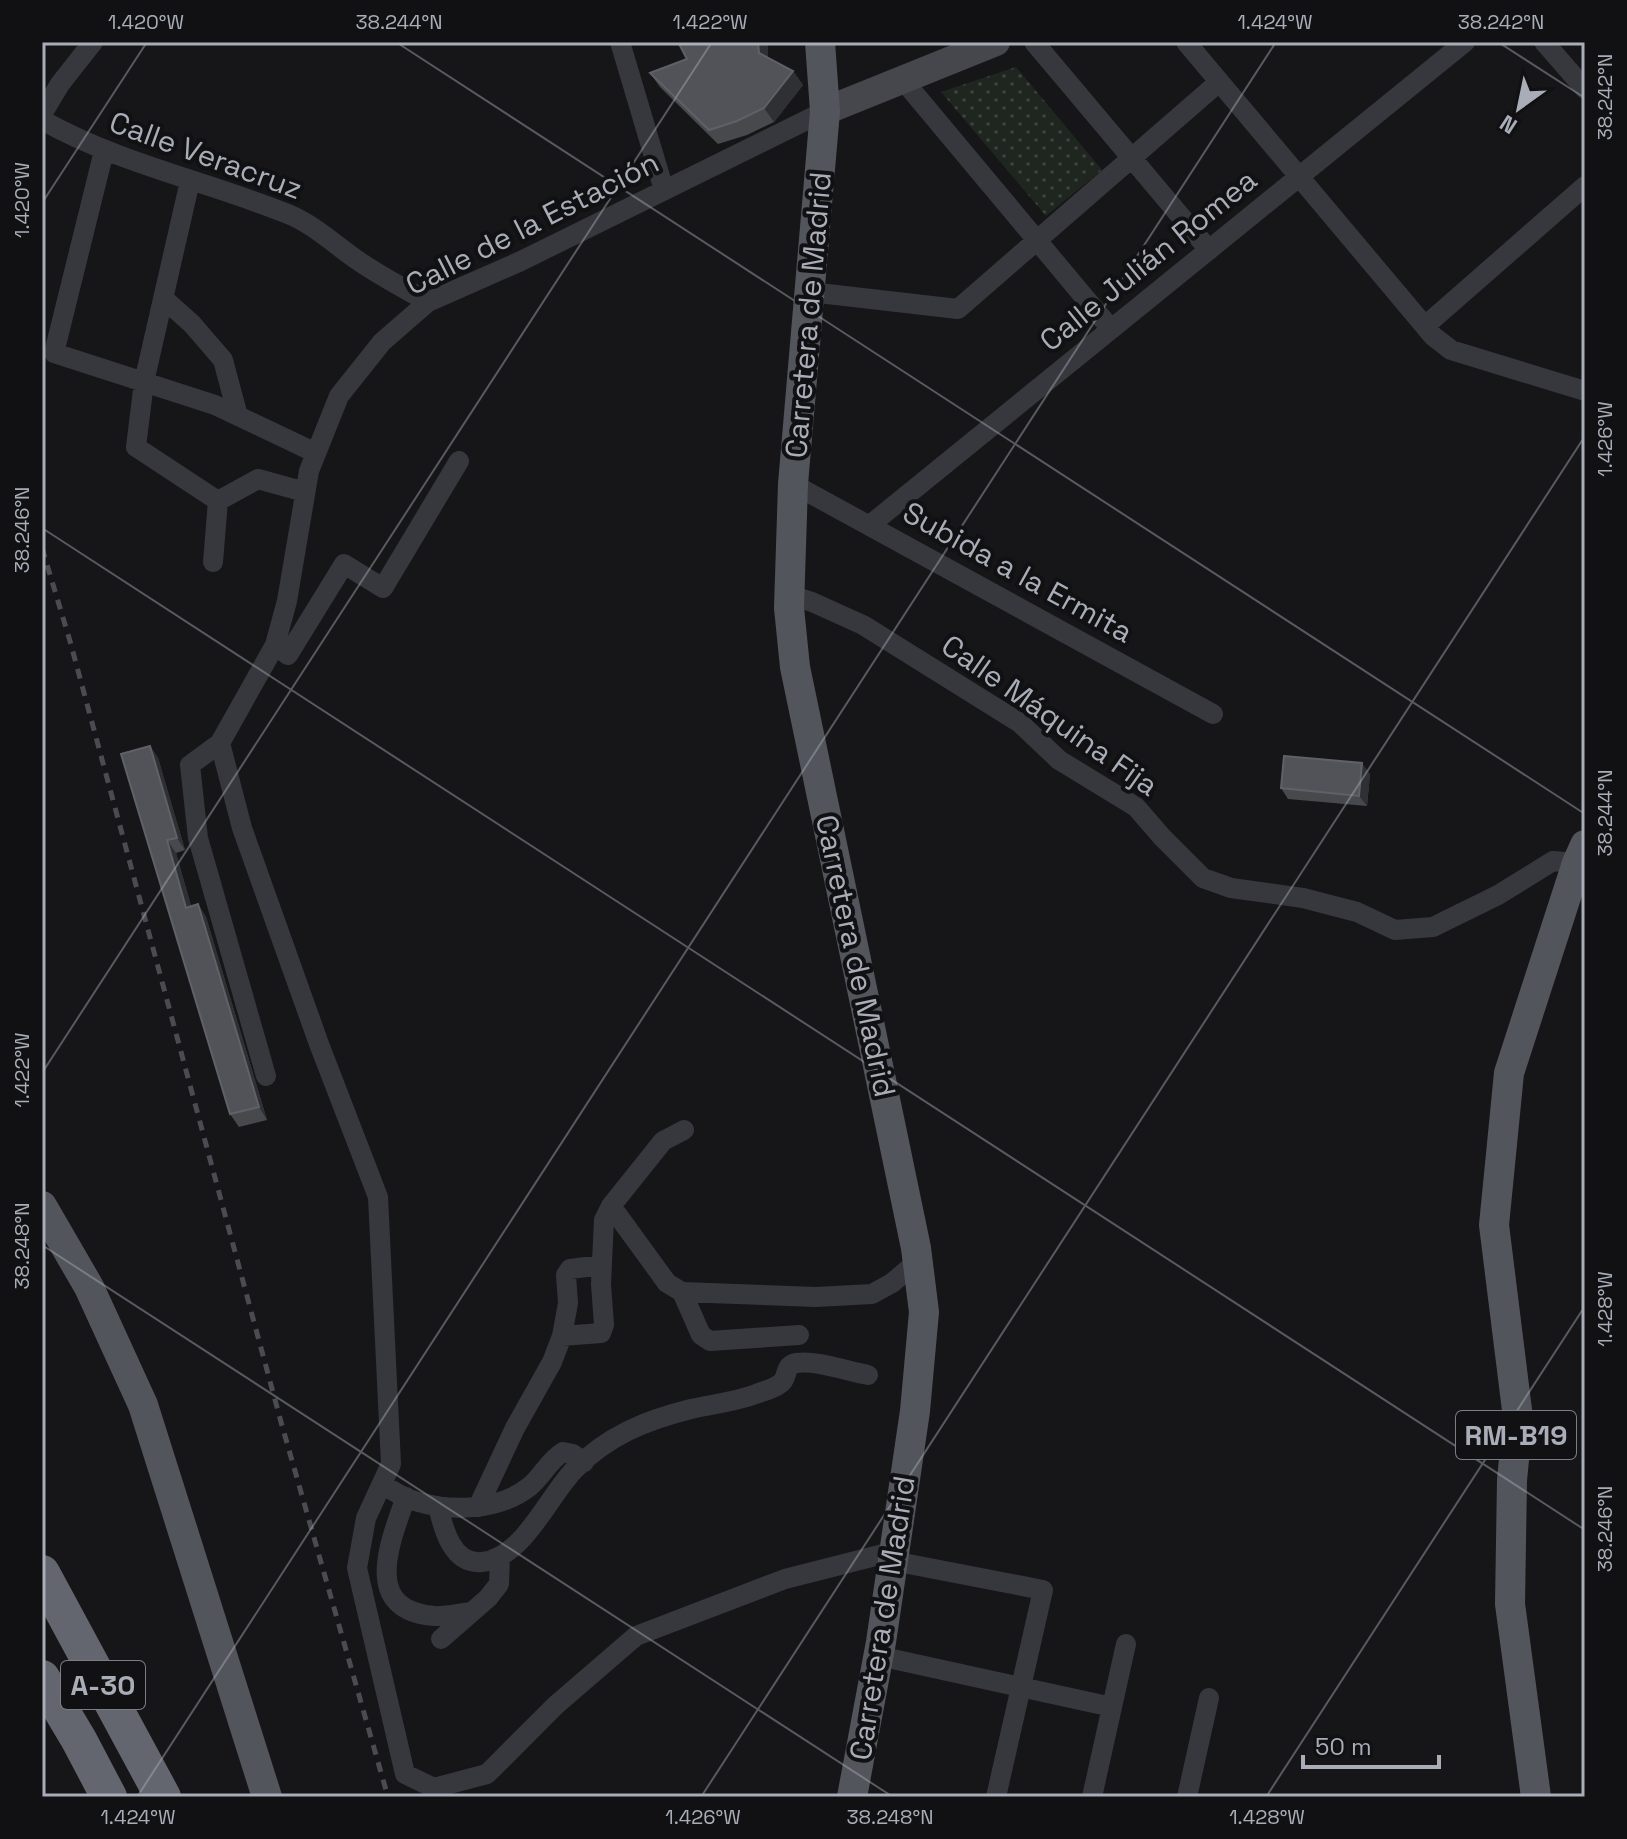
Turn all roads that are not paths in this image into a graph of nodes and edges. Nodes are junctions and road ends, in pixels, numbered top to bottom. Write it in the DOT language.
graph roads {
  1 [pos="93,42"];
  2 [pos="620,42"];
  3 [pos="996,42"];
  4 [pos="1034,42"];
  5 [pos="1186,42"];
  6 [pos="1465,42"];
  7 [pos="1544,42"];
  8 [pos="822,46"];
  9 [pos="903,80"];
  10 [pos="1219,82"];
  11 [pos="1585,89"];
  12 [pos="825,111"];
  13 [pos="42,117"];
  14 [pos="104,151"];
  15 [pos="1132,158"];
  16 [pos="1299,176"];
  17 [pos="190,181"];
  18 [pos="1585,186"];
  19 [pos="664,190"];
  20 [pos="1037,240"];
  21 [pos="1209,250"];
  22 [pos="810,292"];
  23 [pos="164,299"];
  24 [pos="428,302"];
  25 [pos="1425,326"];
  26 [pos="1111,329"];
  27 [pos="144,382"];
  28 [pos="1585,391"];
  29 [pos="238,416"];
  30 [pos="316,453"];
  31 [pos="459,461"];
  32 [pos="793,484"];
  33 [pos="305,492"];
  34 [pos="218,501"];
  35 [pos="870,525"];
  36 [pos="213,562"];
  37 [pos="790,595"];
  38 [pos="275,645"];
  39 [pos="1213,714"];
  40 [pos="220,743"];
  41 [pos="1581,854"];
  42 [pos="266,1076"];
  43 [pos="684,1130"];
  44 [pos="42,1206"];
  45 [pos="611,1206"];
  46 [pos="918,1261"];
  47 [pos="602,1265"];
  48 [pos="682,1292"];
  49 [pos="799,1335"];
  50 [pos="562,1336"];
  51 [pos="868,1375"];
  52 [pos="579,1466"];
  53 [pos="382,1484"];
  54 [pos="406,1497"];
  55 [pos="438,1506"];
  56 [pos="478,1507"];
  57 [pos="894,1556"];
  58 [pos="500,1557"];
  59 [pos="42,1573"];
  60 [pos="472,1612"];
  61 [pos="441,1639"];
  62 [pos="1126,1644"];
  63 [pos="879,1656"];
  64 [pos="42,1678"];
  65 [pos="1021,1687"];
  66 [pos="1209,1698"];
  67 [pos="1112,1707"];
  68 [pos="109,1797"];
  69 [pos="163,1797"];
  70 [pos="267,1797"];
  71 [pos="852,1797"];
  72 [pos="996,1797"];
  73 [pos="1092,1797"];
  74 [pos="1187,1797"];
  75 [pos="1536,1797"];
  1 -- 13 [label="street"];
  2 -- 19 [label="street"];
  3 -- 9 [label="main road"];
  4 -- 15 [label="street"];
  5 -- 10 [label="street"];
  6 -- 16 [label="street, Calle Julián Romea"];
  7 -- 11 [label="street"];
  8 -- 12 [label="main road, Carretera de Madrid"];
  9 -- 12 [label="main road"];
  9 -- 20 [label="street"];
  10 -- 15 [label="street"];
  10 -- 16 [label="street"];
  12 -- 19 [label="street, Calle de la Estación"];
  12 -- 22 [label="main road, Carretera de Madrid"];
  13 -- 14 [label="street, Calle Veracruz"];
  14 -- 17 [label="street, Calle Veracruz"];
  14 -- 27 [label="street"];
  15 -- 20 [label="street"];
  15 -- 21 [label="street"];
  16 -- 21 [label="street, Calle Julián Romea"];
  16 -- 25 [label="street"];
  17 -- 23 [label="street"];
  17 -- 24 [label="street, Calle Veracruz"];
  18 -- 25 [label="street"];
  19 -- 24 [label="street, Calle de la Estación"];
  20 -- 22 [label="street"];
  20 -- 26 [label="street"];
  21 -- 26 [label="street, Calle Julián Romea"];
  22 -- 32 [label="main road, Carretera de Madrid"];
  23 -- 27 [label="street"];
  23 -- 29 [label="street"];
  24 -- 30 [label="street, Calle de la Estación"];
  25 -- 28 [label="street"];
  26 -- 35 [label="street, Calle Julián Romea"];
  27 -- 29 [label="street"];
  27 -- 34 [label="street"];
  29 -- 30 [label="street"];
  30 -- 33 [label="street, Calle de la Estación"];
  31 -- 38 [label="street"];
  32 -- 35 [label="street, Subida a la Ermita"];
  32 -- 37 [label="main road, Carretera de Madrid"];
  33 -- 34 [label="street"];
  33 -- 38 [label="street, Calle de la Estación"];
  34 -- 36 [label="street"];
  35 -- 39 [label="street, Subida a la Ermita"];
  37 -- 41 [label="street, Calle Máquina Fija"];
  37 -- 46 [label="main road, Carretera de Madrid"];
  38 -- 40 [label="street, Calle de la Estación"];
  40 -- 42 [label="street, Calle de la Estación"];
  40 -- 53 [label="street"];
  41 -- 75 [label="main road, RM-B19"];
  43 -- 45 [label="street"];
  44 -- 70 [label="main road"];
  45 -- 47 [label="street"];
  45 -- 48 [label="street"];
  46 -- 48 [label="street"];
  46 -- 57 [label="main road, Carretera de Madrid"];
  47 -- 50 [label="street"];
  47 -- 50 [label="street"];
  48 -- 49 [label="street"];
  50 -- 56 [label="street"];
  51 -- 52 [label="street"];
  52 -- 56 [label="street"];
  52 -- 58 [label="street"];
  53 -- 54 [label="street"];
  53 -- 57 [label="street"];
  54 -- 55 [label="street"];
  54 -- 60 [label="street"];
  55 -- 56 [label="street"];
  55 -- 58 [label="street"];
  57 -- 63 [label="main road, Carretera de Madrid"];
  57 -- 65 [label="street"];
  58 -- 60 [label="street"];
  59 -- 69 [label="highway, A-30"];
  60 -- 61 [label="street"];
  62 -- 67 [label="street"];
  63 -- 65 [label="street"];
  63 -- 71 [label="main road, Carretera de Madrid"];
  64 -- 68 [label="highway, A-30"];
  65 -- 67 [label="street"];
  65 -- 72 [label="street"];
  66 -- 74 [label="street"];
  67 -- 73 [label="street"];
}
